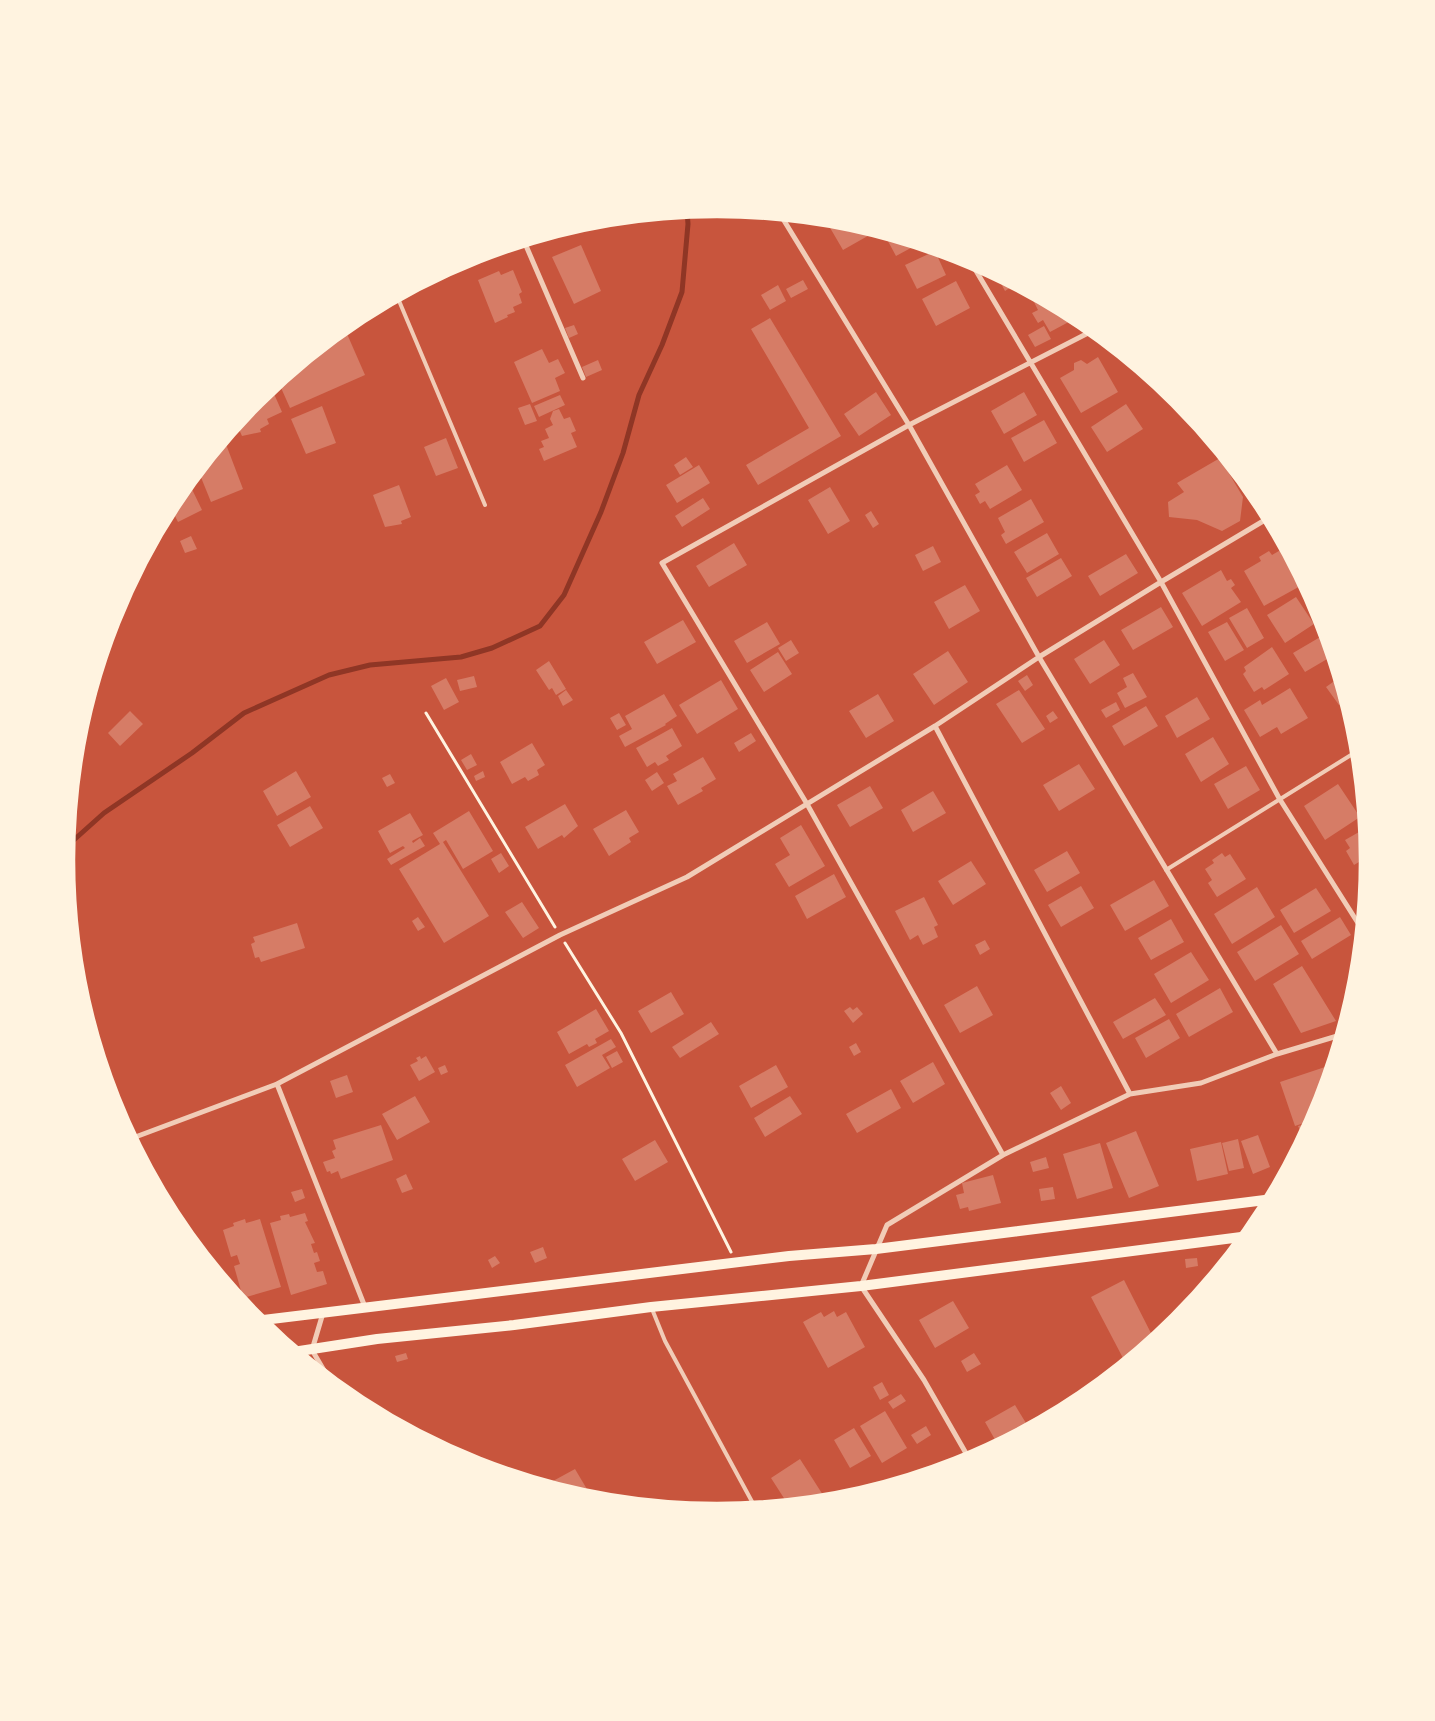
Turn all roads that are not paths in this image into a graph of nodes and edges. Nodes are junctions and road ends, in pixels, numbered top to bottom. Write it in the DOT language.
graph roads {
  1 [pos="784,220"];
  2 [pos="526,246"];
  3 [pos="977,272"];
  4 [pos="399,301"];
  5 [pos="1087,334"];
  6 [pos="1031,362"];
  7 [pos="583,378"];
  8 [pos="909,425"];
  9 [pos="486,505"];
  10 [pos="1264,521"];
  11 [pos="1161,582"];
  12 [pos="1039,657"];
  13 [pos="935,726"];
  14 [pos="1352,754"];
  15 [pos="1279,798"];
  16 [pos="807,804"];
  17 [pos="1166,870"];
  18 [pos="1358,923"];
  19 [pos="1336,1036"];
  20 [pos="1278,1054"];
  21 [pos="277,1084"];
  22 [pos="1130,1094"];
  23 [pos="136,1137"];
  24 [pos="1003,1155"];
  25 [pos="1264,1200"];
  26 [pos="1239,1237"];
  27 [pos="876,1249"];
  28 [pos="861,1286"];
  29 [pos="365,1307"];
  30 [pos="651,1307"];
  31 [pos="323,1312"];
  32 [pos="265,1319"];
  33 [pos="312,1350"];
  34 [pos="302,1351"];
  35 [pos="323,1368"];
  36 [pos="966,1454"];
  37 [pos="753,1503"];
  1 -- 8 [label="street"];
  2 -- 7 [label="street"];
  3 -- 6 [label="street"];
  4 -- 9 [label="lane"];
  5 -- 6 [label="street"];
  6 -- 8 [label="street"];
  6 -- 11 [label="street"];
  8 -- 12 [label="street"];
  8 -- 16 [label="street"];
  10 -- 11 [label="street"];
  11 -- 12 [label="street"];
  11 -- 15 [label="street"];
  12 -- 13 [label="street"];
  12 -- 17 [label="street"];
  13 -- 16 [label="street"];
  13 -- 22 [label="street"];
  14 -- 15 [label="lane"];
  15 -- 17 [label="lane"];
  15 -- 18 [label="street"];
  16 -- 21 [label="street"];
  16 -- 24 [label="street"];
  17 -- 20 [label="street"];
  19 -- 20 [label="street"];
  20 -- 22 [label="street"];
  21 -- 23 [label="street"];
  21 -- 29 [label="street"];
  22 -- 24 [label="street"];
  24 -- 27 [label="street"];
  25 -- 27 [label="main road"];
  26 -- 28 [label="main road"];
  27 -- 28 [label="street"];
  27 -- 29 [label="main road"];
  28 -- 30 [label="main road"];
  28 -- 36 [label="street"];
  29 -- 31 [label="main road"];
  30 -- 33 [label="main road"];
  30 -- 37 [label="lane"];
  31 -- 32 [label="main road"];
  31 -- 33 [label="street"];
  33 -- 34 [label="main road"];
  33 -- 35 [label="street"];
}
